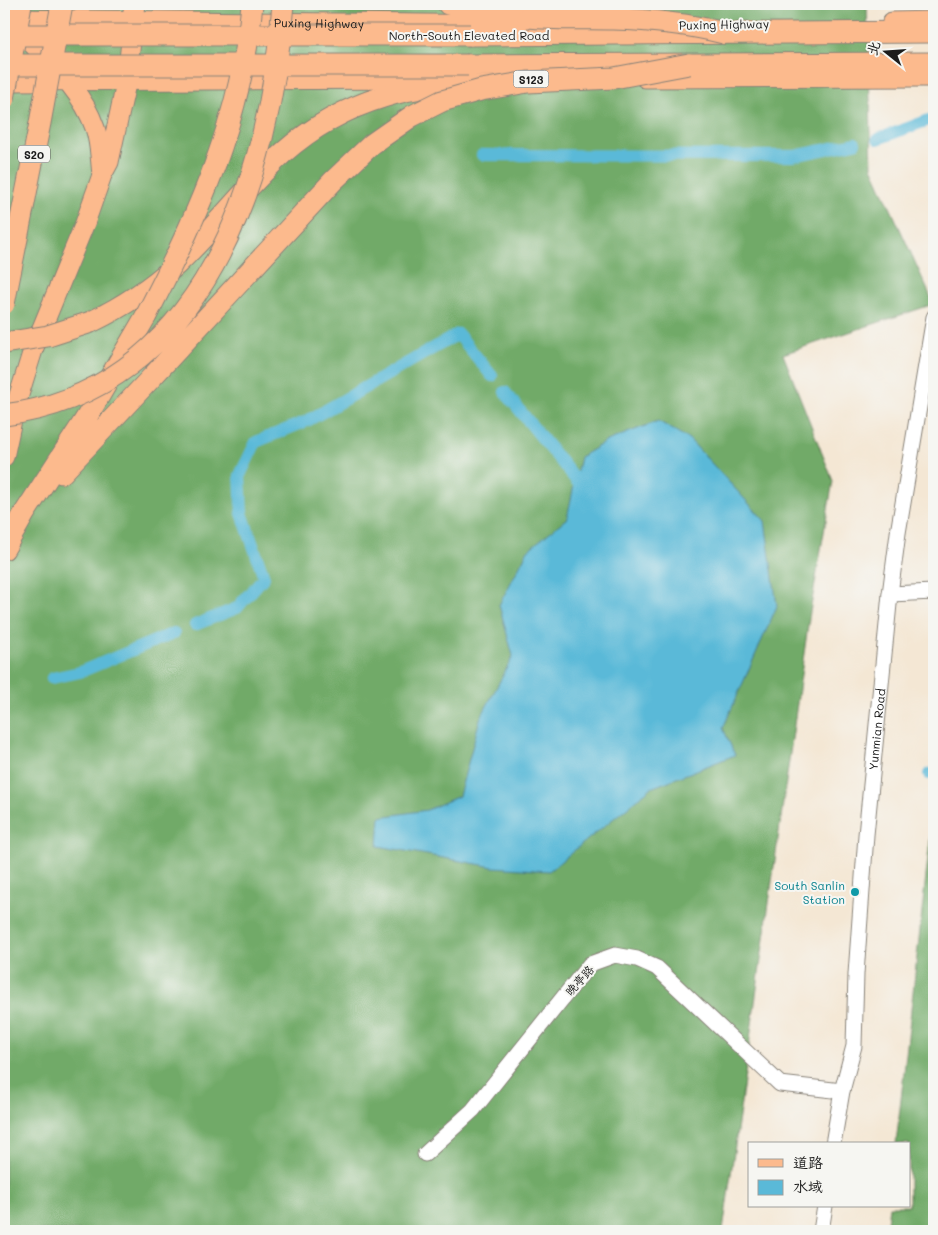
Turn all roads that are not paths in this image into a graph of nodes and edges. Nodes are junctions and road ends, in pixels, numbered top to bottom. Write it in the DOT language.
graph roads {
  1 [pos="62,4"];
  2 [pos="252,4"];
  3 [pos="283,4"];
  4 [pos="448,4"];
  5 [pos="486,4"];
  6 [pos="137,9"];
  7 [pos="528,18"];
  8 [pos="9,19"];
  9 [pos="934,21"];
  10 [pos="934,32"];
  11 [pos="724,33"];
  12 [pos="934,63"];
  13 [pos="689,64"];
  14 [pos="4,65"];
  15 [pos="934,77"];
  16 [pos="127,79"];
  17 [pos="66,80"];
  18 [pos="4,81"];
  19 [pos="528,82"];
  20 [pos="4,99"];
  21 [pos="102,175"];
  22 [pos="4,304"];
  23 [pos="934,317"];
  24 [pos="4,343"];
  25 [pos="4,415"];
  26 [pos="4,457"];
  27 [pos="40,490"];
  28 [pos="4,549"];
  29 [pos="934,592"];
  30 [pos="890,594"];
  31 [pos="842,1091"];
  32 [pos="833,1142"];
  33 [pos="425,1154"];
  34 [pos="825,1208"];
  35 [pos="821,1231"];
  1 -- 22 [label="highway, S20, bridge"];
  2 -- 27 [label="highway, bridge"];
  3 -- 25 [label="highway, bridge"];
  4 -- 7 [label="highway"];
  5 -- 7 [label="highway"];
  6 -- 8 [label="main road, Puxing Highway"];
  6 -- 9 [label="main road, Puxing Highway"];
  6 -- 16 [label="main road"];
  7 -- 11 [label="highway, bridge"];
  8 -- 11 [label="highway, North-South Elevated Road, bridge"];
  8 -- 17 [label="main road"];
  8 -- 20 [label="highway, bridge"];
  10 -- 11 [label="highway, North-South Elevated Road"];
  12 -- 13 [label="highway"];
  13 -- 14 [label="highway, bridge"];
  13 -- 19 [label="highway, bridge"];
  15 -- 16 [label="main road, S123"];
  16 -- 17 [label="main road, S123"];
  16 -- 21 [label="main road"];
  17 -- 18 [label="main road, S123"];
  17 -- 21 [label="main road"];
  19 -- 24 [label="highway, bridge"];
  19 -- 27 [label="highway, bridge"];
  21 -- 26 [label="main road"];
  23 -- 30 [label="street, Yunmian Road"];
  27 -- 28 [label="highway"];
  29 -- 30 [label="street"];
  30 -- 31 [label="street, Yunmian Road"];
  31 -- 32 [label="street, Yunmian Road"];
  31 -- 33 [label="street, 晚亭路"];
  34 -- 35 [label="street"];
}
